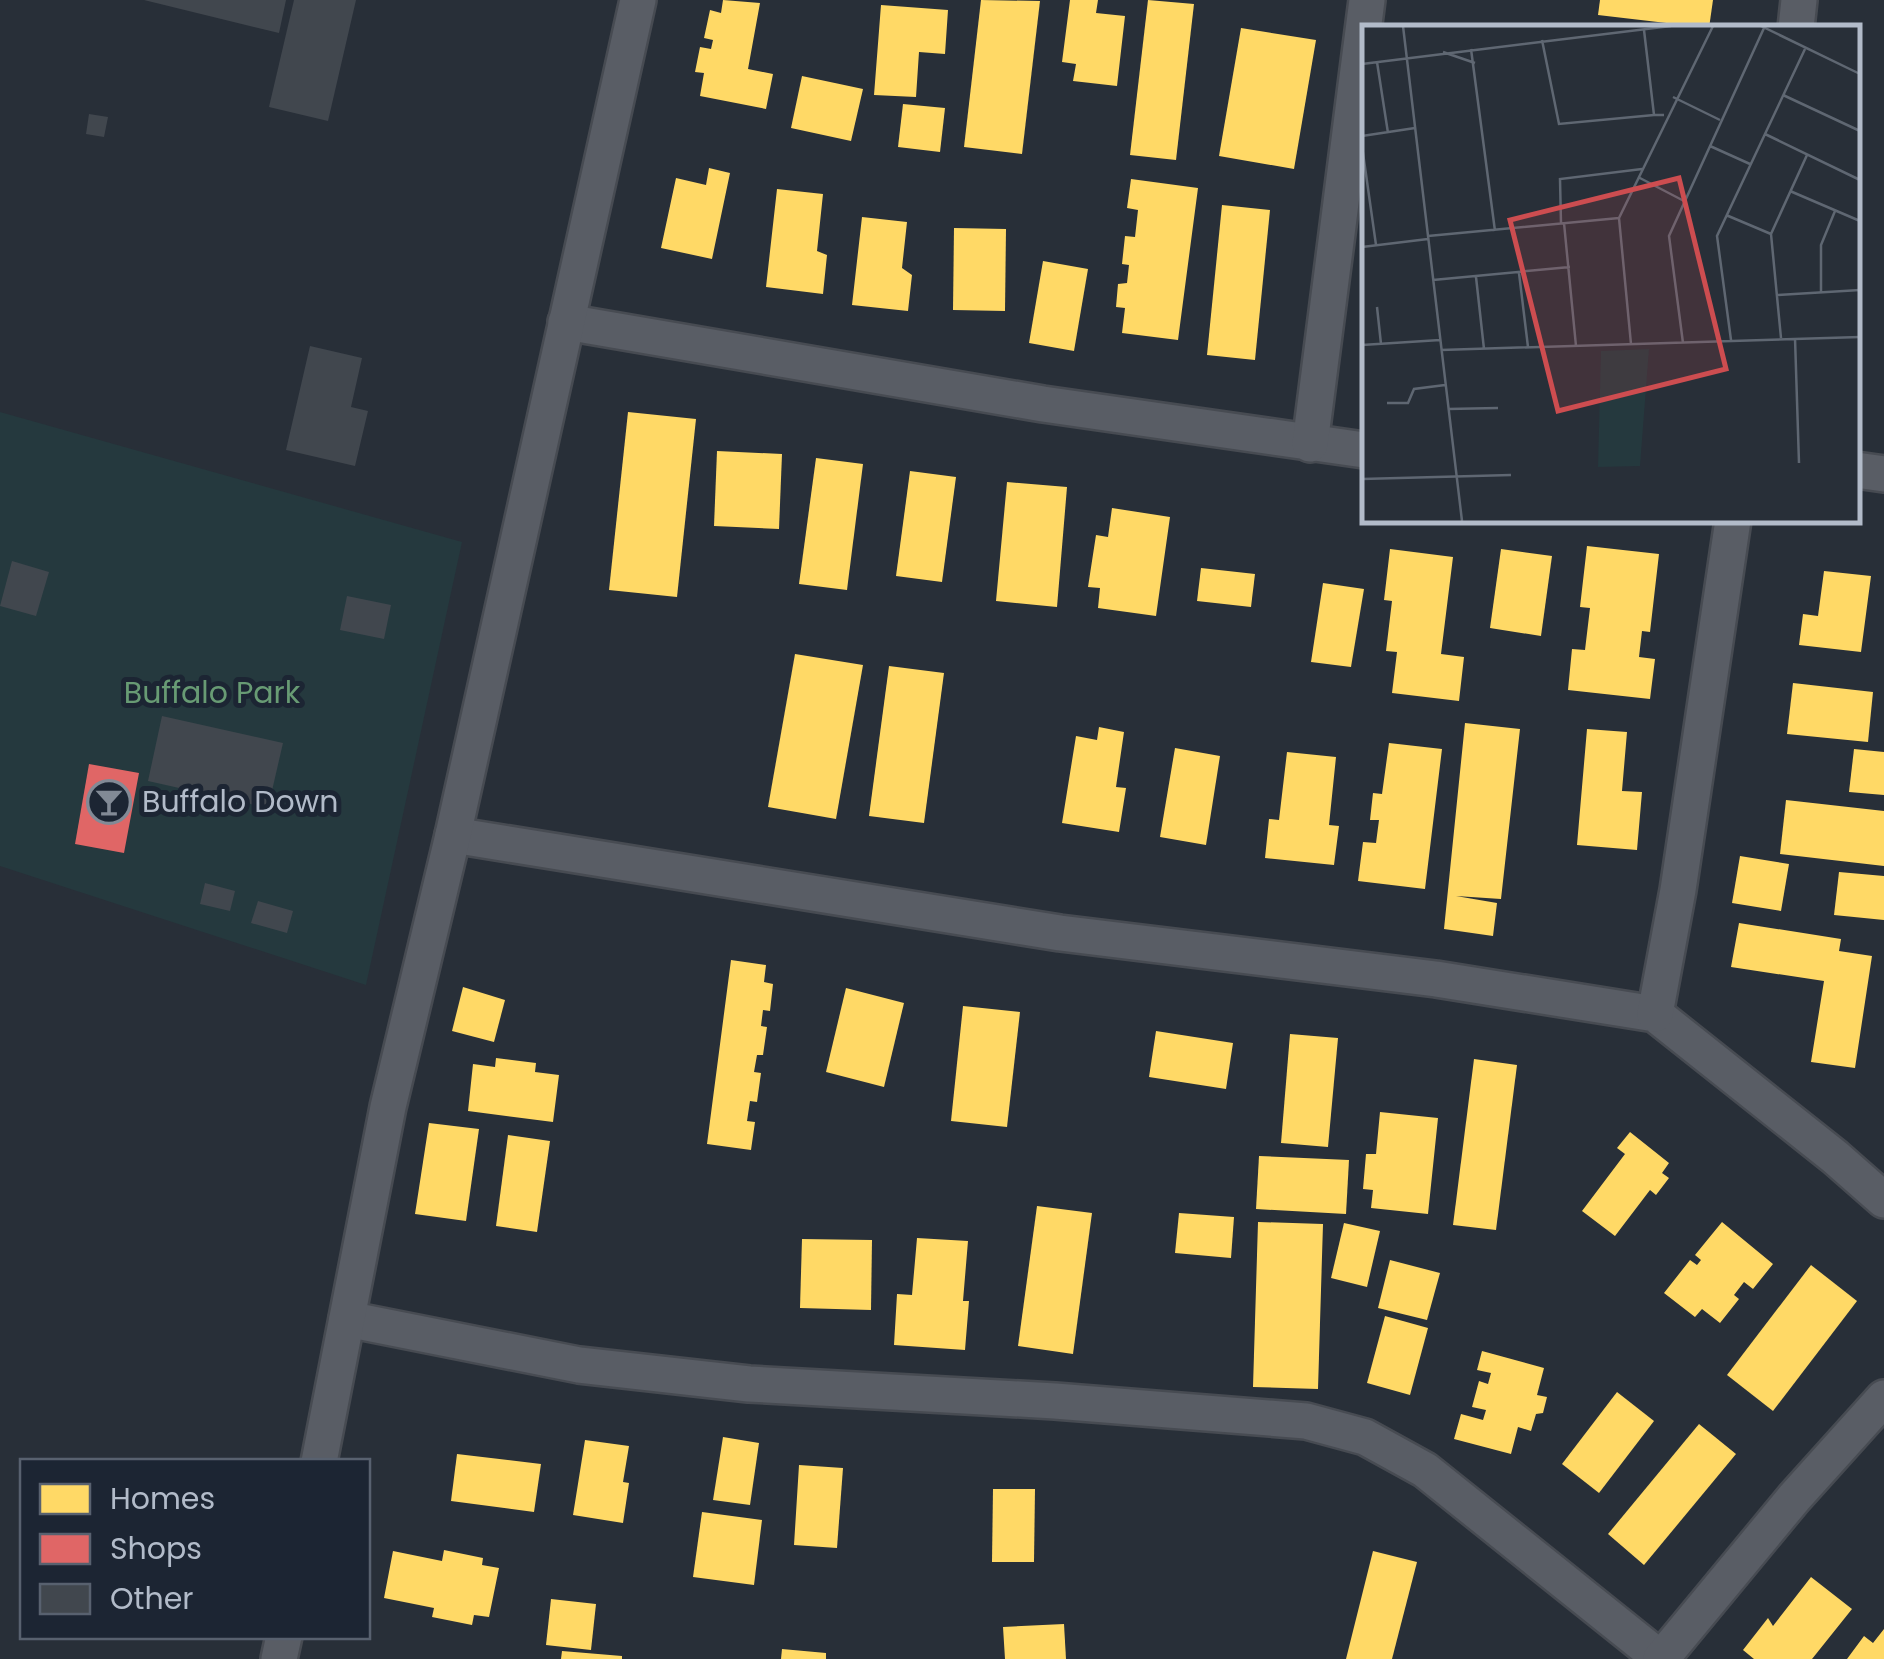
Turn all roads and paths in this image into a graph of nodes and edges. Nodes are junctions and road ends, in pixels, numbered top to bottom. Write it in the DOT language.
graph roads {
  1 [pos="638,0"];
  2 [pos="1367,0"];
  3 [pos="1799,0"];
  4 [pos="1364,25"];
  5 [pos="1796,25"];
  6 [pos="1362,39"];
  7 [pos="566,322"];
  8 [pos="1310,444"];
  9 [pos="1362,450"];
  10 [pos="1859,470"];
  11 [pos="1884,474"];
  12 [pos="1733,522"];
  13 [pos="453,836"];
  14 [pos="1655,1014"];
  15 [pos="1884,1200"];
  16 [pos="347,1319"];
  17 [pos="1884,1398"];
  18 [pos="319,1459"];
  19 [pos="1661,1659"];
  1 -- 7 [label="street"];
  2 -- 4 [label="street"];
  3 -- 5 [label="street"];
  6 -- 8 [label="street"];
  7 -- 8 [label="street"];
  7 -- 13 [label="street"];
  8 -- 9 [label="street"];
  10 -- 11 [label="street"];
  12 -- 14 [label="street"];
  13 -- 14 [label="street"];
  13 -- 16 [label="street"];
  14 -- 15 [label="street"];
  16 -- 18 [label="street"];
  16 -- 19 [label="street"];
  17 -- 19 [label="street"];
}
